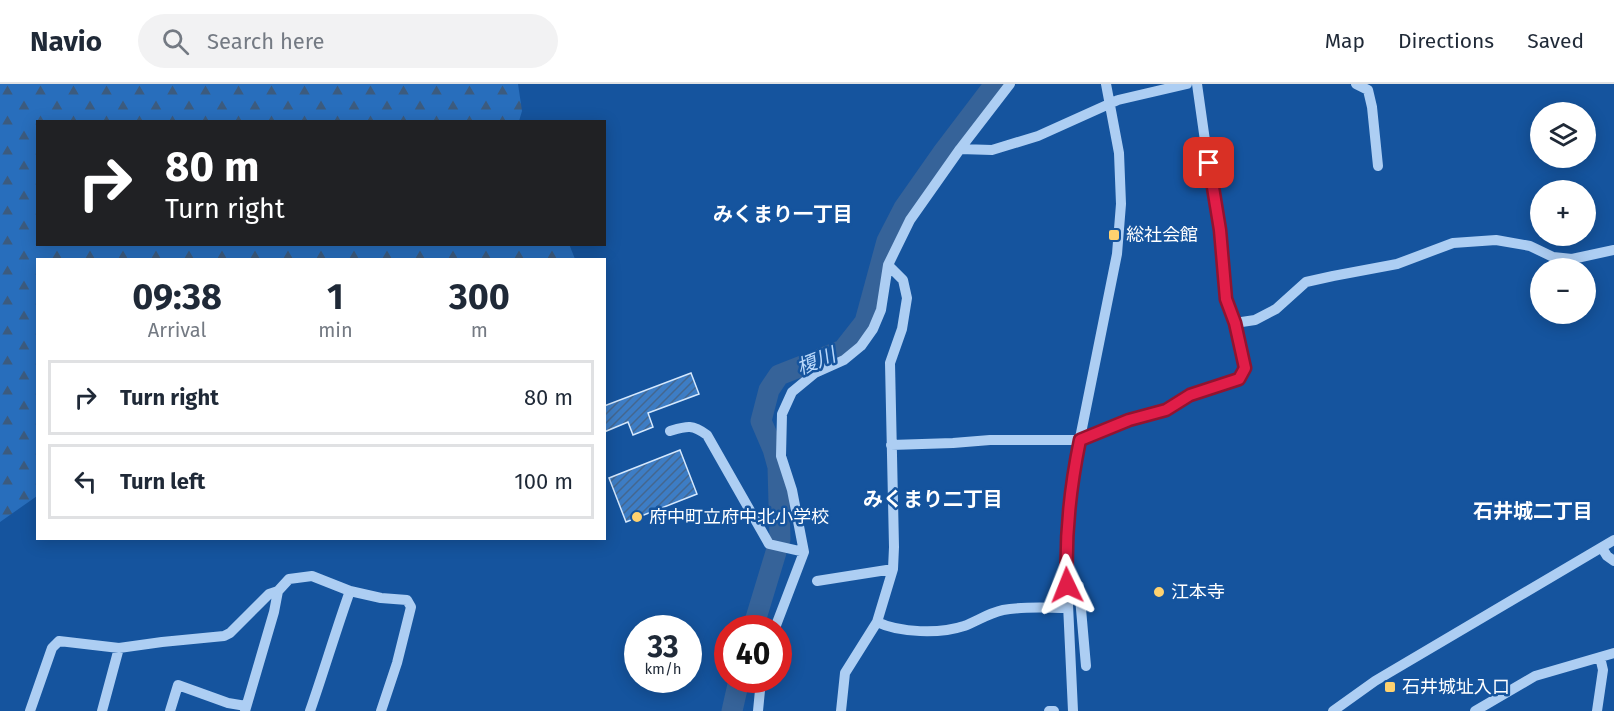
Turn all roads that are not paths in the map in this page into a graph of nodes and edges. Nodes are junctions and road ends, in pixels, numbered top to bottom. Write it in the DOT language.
graph roads {
  1 [pos="1010,84"];
  2 [pos="1106,84"];
  3 [pos="1187,84"];
  4 [pos="1197,84"];
  5 [pos="1356,84"];
  6 [pos="1110,104"];
  7 [pos="960,149"];
  8 [pos="1378,166"];
  9 [pos="1614,250"];
  10 [pos="888,265"];
  11 [pos="1235,323"];
  12 [pos="670,431"];
  13 [pos="1080,440"];
  14 [pos="891,445"];
  15 [pos="1614,540"];
  16 [pos="1602,548"];
  17 [pos="804,552"];
  18 [pos="1614,561"];
  19 [pos="893,569"];
  20 [pos="817,581"];
  21 [pos="1067,585"];
  22 [pos="278,591"];
  23 [pos="350,591"];
  24 [pos="1068,608"];
  25 [pos="780,615"];
  26 [pos="877,622"];
  27 [pos="119,648"];
  28 [pos="1614,653"];
  29 [pos="1600,657"];
  30 [pos="1086,666"];
  31 [pos="760,693"];
  32 [pos="245,708"];
  33 [pos="30,711"];
  34 [pos="102,711"];
  35 [pos="170,711"];
  36 [pos="310,711"];
  37 [pos="381,711"];
  38 [pos="759,711"];
  39 [pos="841,711"];
  40 [pos="1048,711"];
  41 [pos="1054,711"];
  42 [pos="1073,711"];
  43 [pos="1334,711"];
  44 [pos="1475,711"];
  45 [pos="1597,711"];
  1 -- 7 [label="street"];
  2 -- 6 [label="street"];
  3 -- 6 [label="street"];
  4 -- 11 [label="street"];
  5 -- 8 [label="street"];
  6 -- 7 [label="street"];
  6 -- 13 [label="street"];
  7 -- 10 [label="street"];
  9 -- 11 [label="street"];
  10 -- 14 [label="street"];
  10 -- 17 [label="street"];
  11 -- 13 [label="street"];
  12 -- 17 [label="street"];
  13 -- 14 [label="street"];
  13 -- 21 [label="street"];
  14 -- 19 [label="street"];
  15 -- 16 [label="street"];
  16 -- 18 [label="street"];
  16 -- 43 [label="street"];
  17 -- 25 [label="street"];
  19 -- 20 [label="street"];
  19 -- 26 [label="street"];
  21 -- 24 [label="street"];
  21 -- 30 [label="street"];
  22 -- 23 [label="street"];
  22 -- 27 [label="street"];
  22 -- 32 [label="street"];
  23 -- 36 [label="street"];
  23 -- 37 [label="street"];
  24 -- 26 [label="street"];
  24 -- 42 [label="street"];
  26 -- 39 [label="street"];
  27 -- 33 [label="street"];
  27 -- 34 [label="street"];
  28 -- 29 [label="street"];
  29 -- 44 [label="street"];
  29 -- 45 [label="street"];
  31 -- 38 [label="street"];
  32 -- 35 [label="street"];
  40 -- 41 [label="street"];
}
